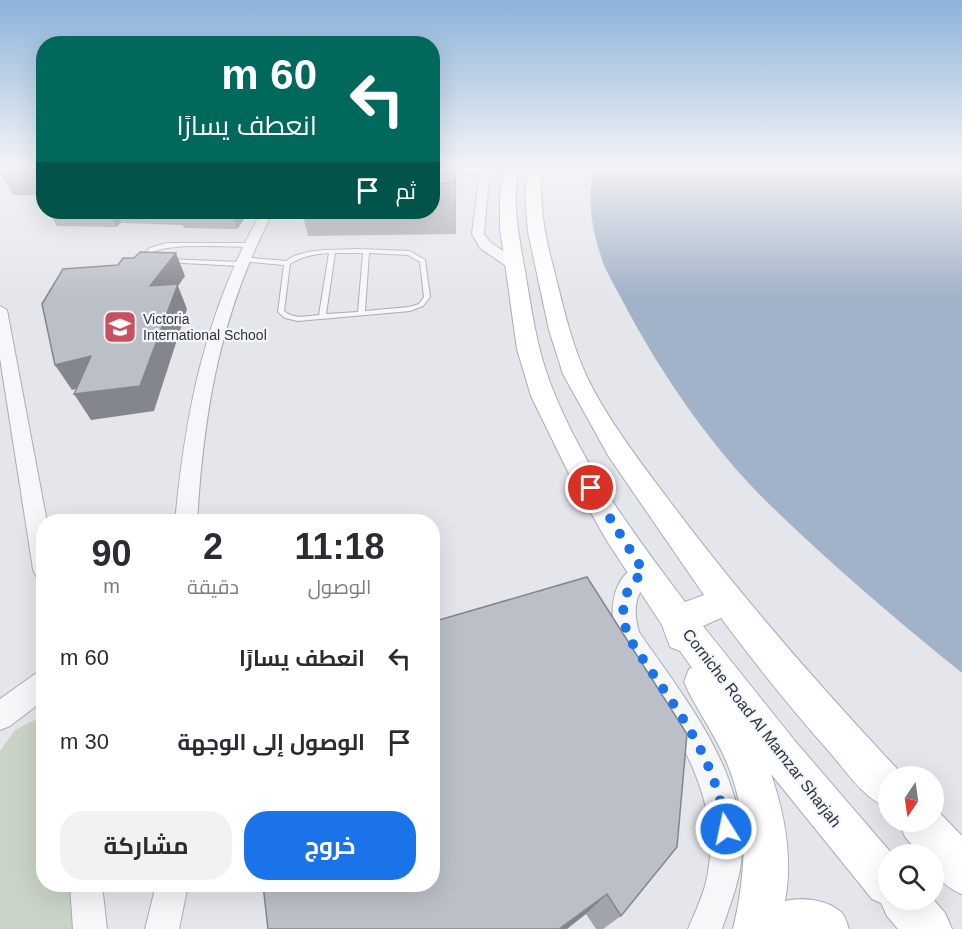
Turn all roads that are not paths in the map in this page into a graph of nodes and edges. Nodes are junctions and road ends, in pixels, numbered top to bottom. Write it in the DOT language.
graph roads {
  1 [pos="480,210"];
  2 [pos="507,210"];
  3 [pos="534,210"];
  4 [pos="263,219"];
  5 [pos="366,252"];
  6 [pos="332,253"];
  7 [pos="243,256"];
  8 [pos="287,264"];
  9 [pos="514,265"];
  10 [pos="0,310"];
  11 [pos="361,312"];
  12 [pos="321,316"];
  13 [pos="187,514"];
  14 [pos="36,522"];
  15 [pos="644,572"];
  16 [pos="727,600"];
  17 [pos="678,621"];
  18 [pos="36,689"];
  19 [pos="0,716"];
  20 [pos="878,777"];
  21 [pos="929,832"];
  22 [pos="960,868"];
  23 [pos="878,871"];
  24 [pos="87,892"];
  25 [pos="912,910"];
  26 [pos="90,929"];
  27 [pos="705,929"];
  28 [pos="756,929"];
  29 [pos="771,929"];
  30 [pos="826,929"];
  31 [pos="929,929"];
  1 -- 9 [label="street"];
  2 -- 9 [label="main road, Corniche Road Al Mamzar Sharjah"];
  3 -- 16 [label="main road"];
  4 -- 7 [label="street"];
  5 -- 6 [label="lane"];
  5 -- 11 [label="lane"];
  5 -- 11 [label="lane"];
  6 -- 8 [label="lane"];
  6 -- 12 [label="lane"];
  7 -- 7 [label="lane"];
  7 -- 8 [label="lane"];
  7 -- 13 [label="street"];
  8 -- 12 [label="lane"];
  9 -- 15 [label="main road, Corniche Road Al Mamzar Sharjah"];
  10 -- 14 [label="street"];
  11 -- 12 [label="lane"];
  15 -- 17 [label="main road, Corniche Road Al Mamzar Sharjah"];
  15 -- 27 [label="street"];
  16 -- 17 [label="main road"];
  16 -- 20 [label="main road"];
  17 -- 23 [label="main road, Corniche Road Al Mamzar Sharjah"];
  17 -- 28 [label="main road"];
  18 -- 19 [label="street"];
  21 -- 22 [label="main road"];
  24 -- 26 [label="street"];
  25 -- 31 [label="main road"];
  29 -- 30 [label="main road"];
}
